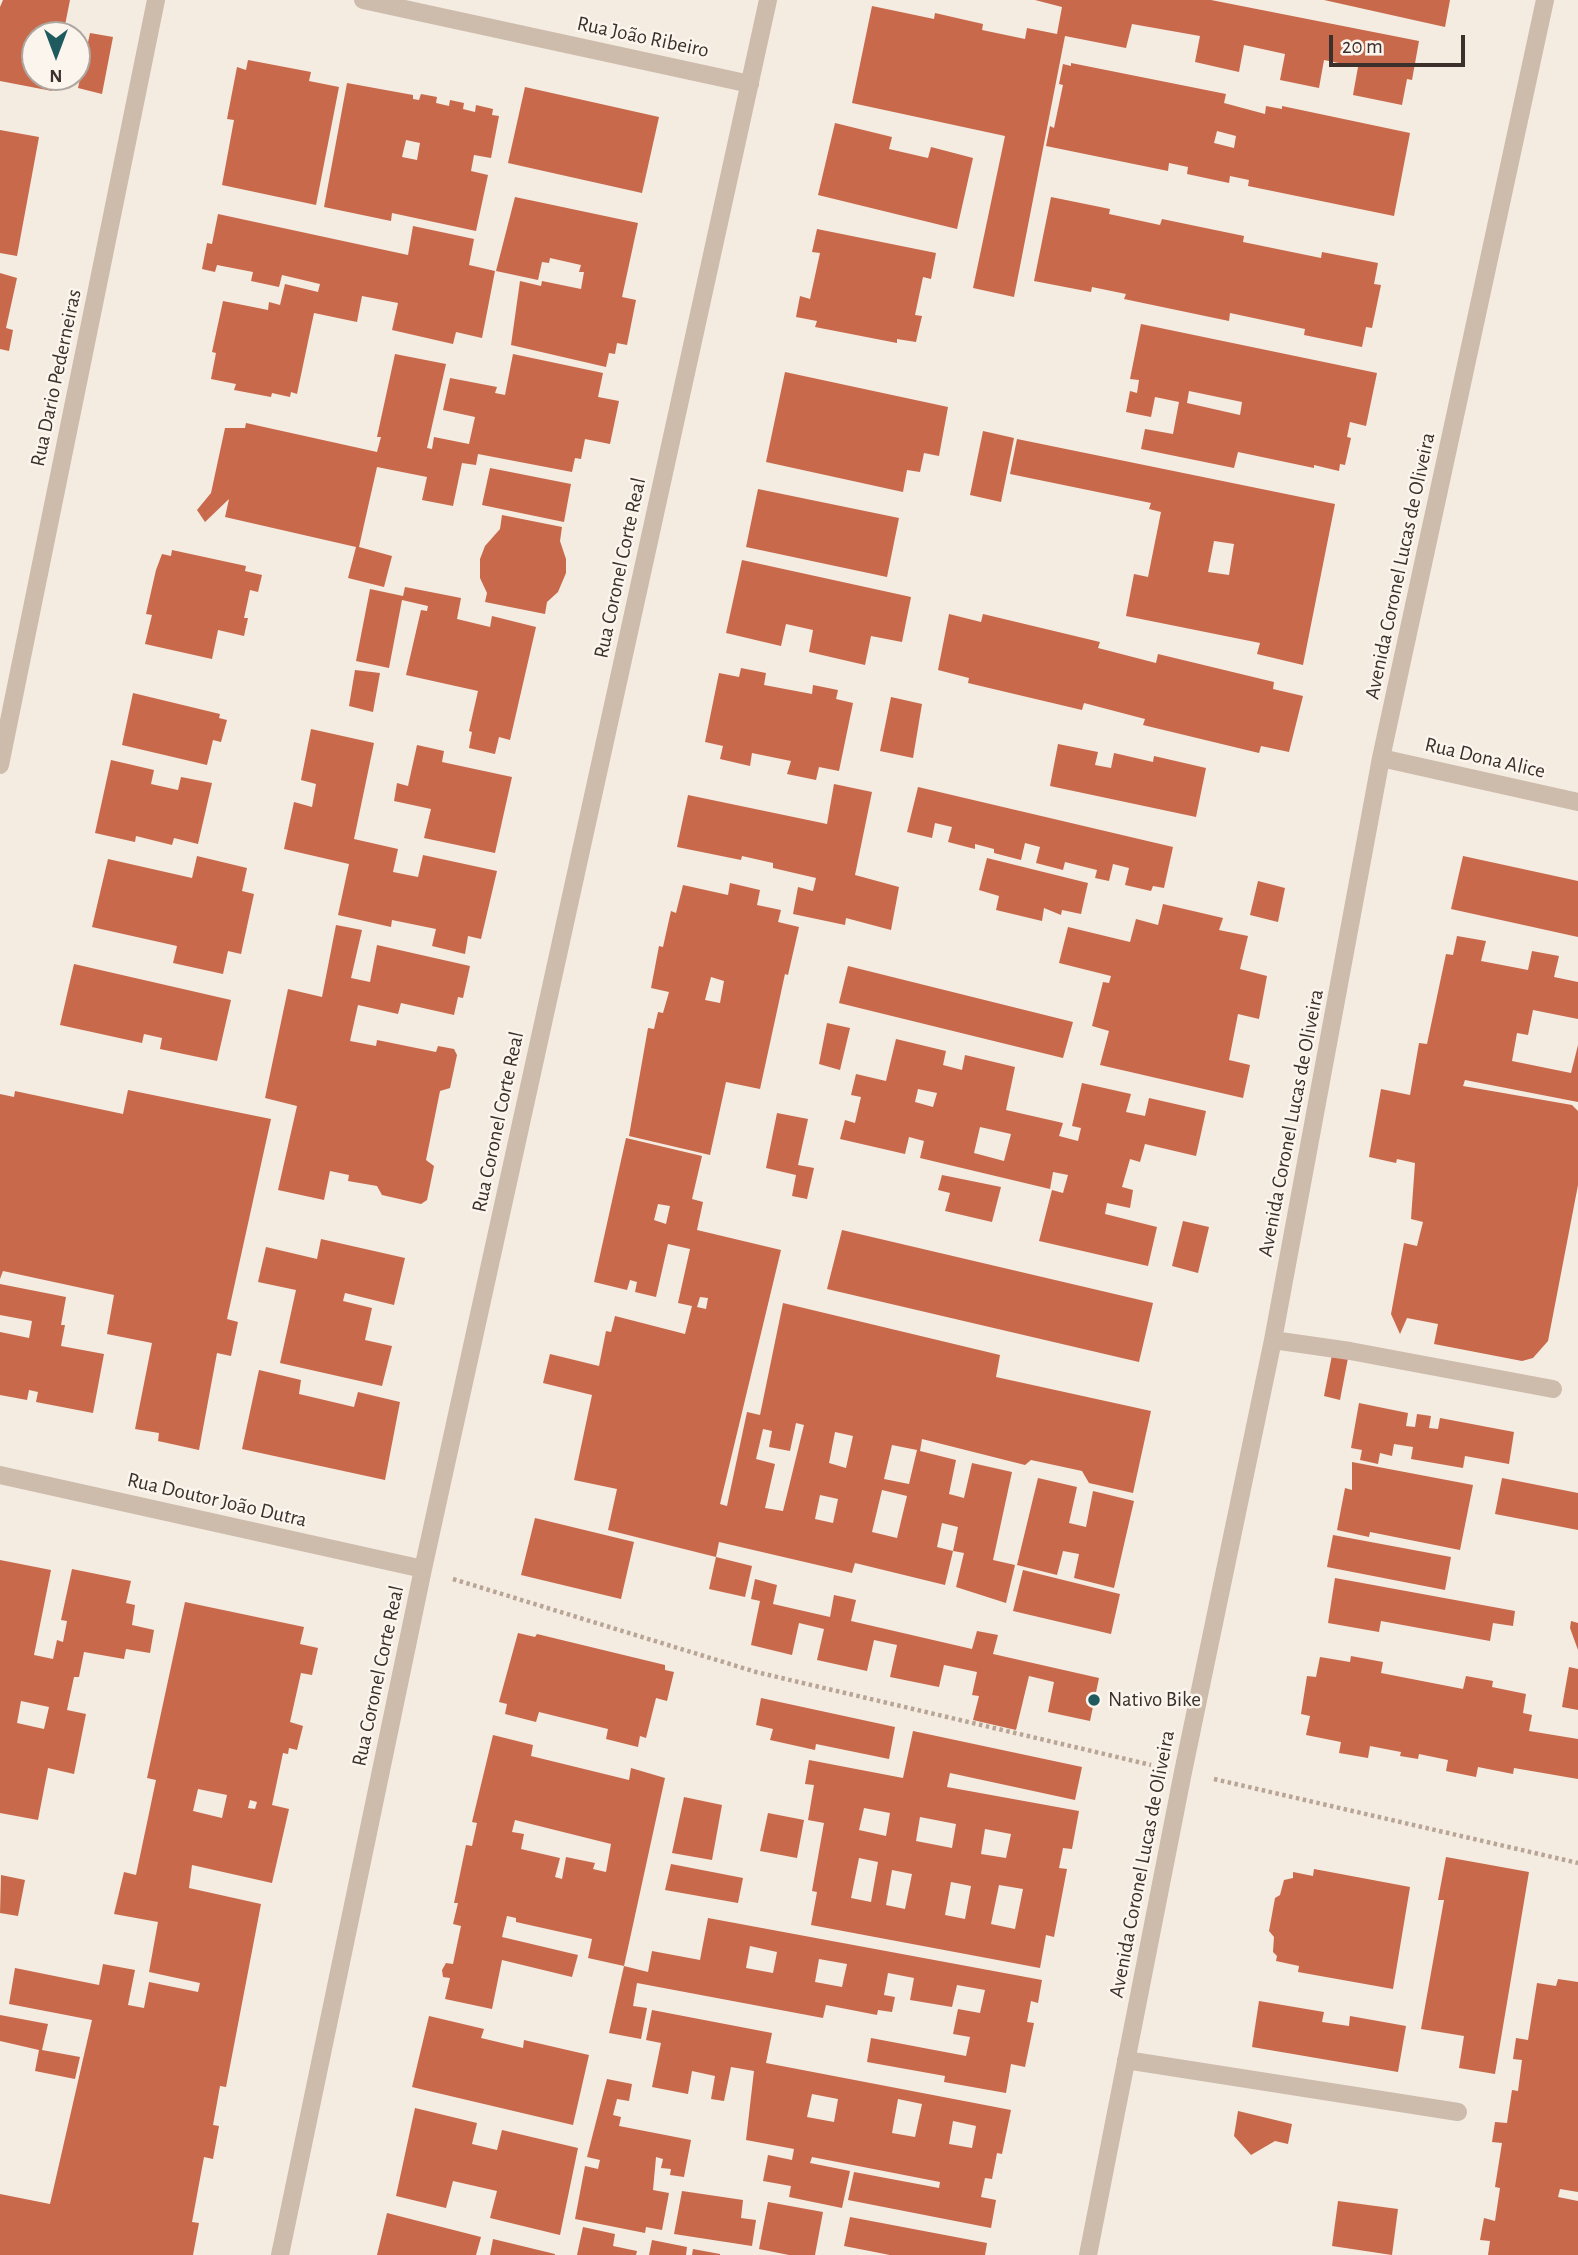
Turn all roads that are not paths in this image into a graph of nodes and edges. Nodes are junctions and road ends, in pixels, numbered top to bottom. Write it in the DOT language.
graph roads {
  1 [pos="156,0"];
  2 [pos="363,0"];
  3 [pos="768,0"];
  4 [pos="1545,0"];
  5 [pos="750,84"];
  6 [pos="1381,758"];
  7 [pos="0,765"];
  8 [pos="1578,802"];
  9 [pos="1273,1340"];
  10 [pos="1552,1389"];
  11 [pos="0,1475"];
  12 [pos="423,1569"];
  13 [pos="1126,2060"];
  14 [pos="1458,2112"];
  15 [pos="280,2255"];
  16 [pos="1088,2255"];
  1 -- 7 [label="street, Rua Dario Pederneiras"];
  2 -- 5 [label="street, Rua João Ribeiro"];
  3 -- 5 [label="street, Rua Coronel Corte Real"];
  4 -- 6 [label="street, Avenida Coronel Lucas de Oliveira"];
  5 -- 12 [label="street, Rua Coronel Corte Real"];
  6 -- 8 [label="street, Rua Dona Alice"];
  6 -- 9 [label="street, Avenida Coronel Lucas de Oliveira"];
  9 -- 10 [label="street"];
  9 -- 13 [label="street, Avenida Coronel Lucas de Oliveira"];
  11 -- 12 [label="street, Rua Doutor João Dutra"];
  12 -- 15 [label="street, Rua Coronel Corte Real"];
  13 -- 14 [label="street"];
  13 -- 16 [label="street, Avenida Coronel Lucas de Oliveira"];
}
